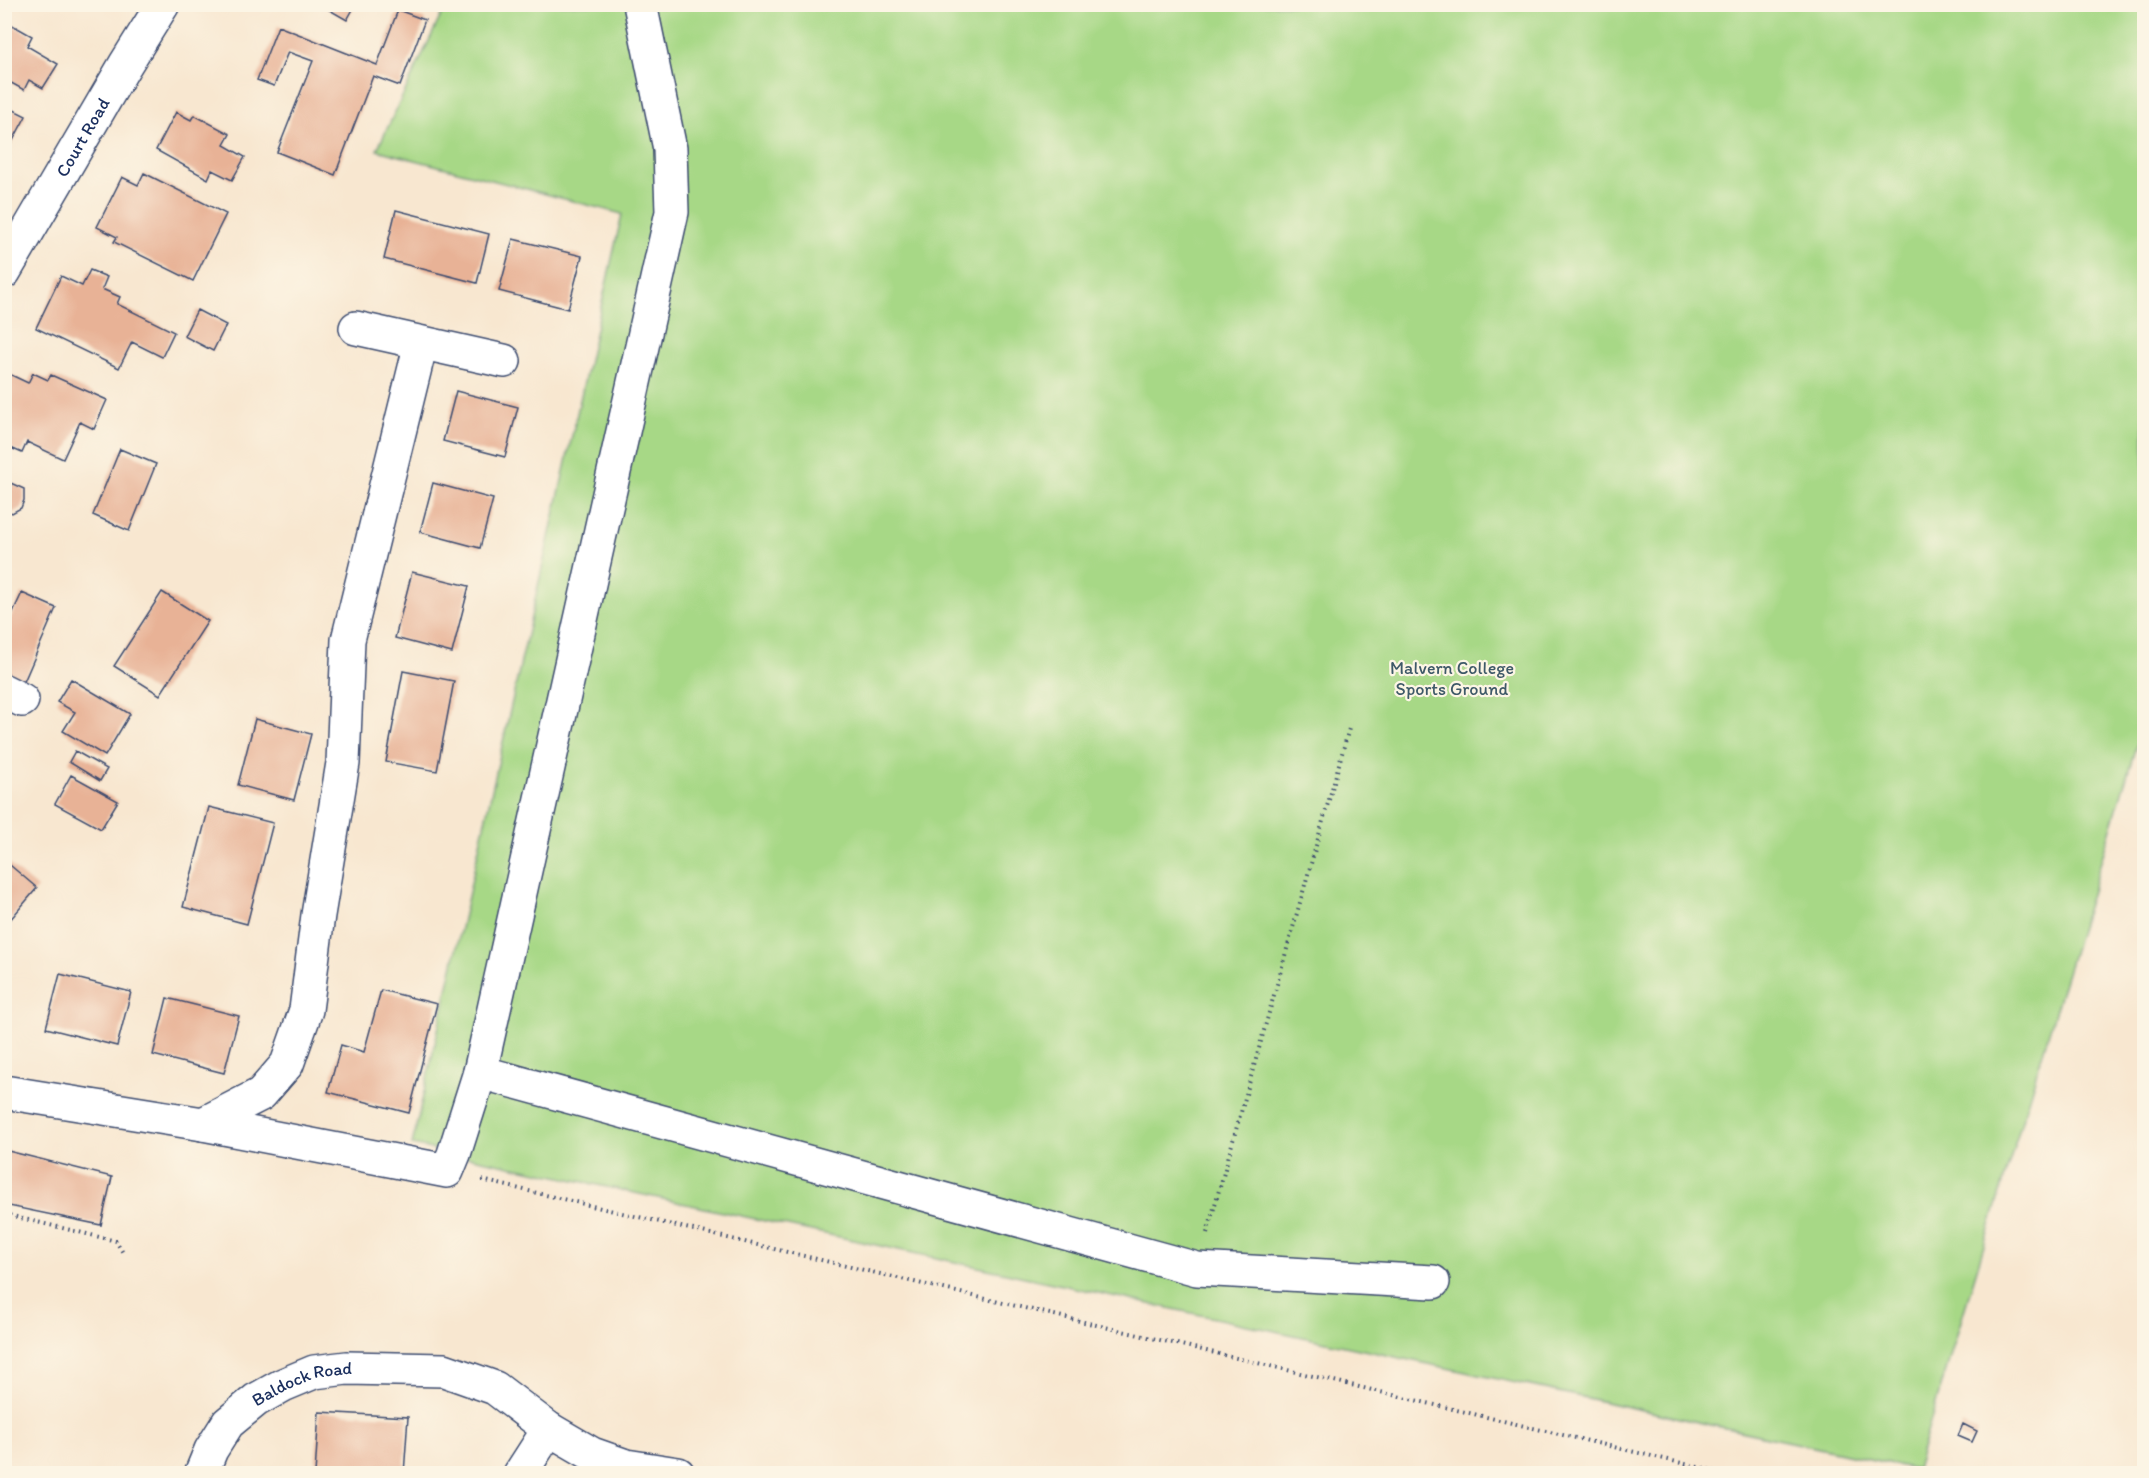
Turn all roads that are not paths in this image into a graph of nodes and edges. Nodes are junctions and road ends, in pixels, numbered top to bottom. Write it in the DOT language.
graph roads {
  1 [pos="163,4"];
  2 [pos="640,4"];
  3 [pos="4,272"];
  4 [pos="356,328"];
  5 [pos="421,343"];
  6 [pos="504,361"];
  7 [pos="480,1072"];
  8 [pos="4,1092"];
  9 [pos="203,1124"];
  10 [pos="1433,1282"];
  11 [pos="549,1429"];
  12 [pos="201,1473"];
  13 [pos="520,1473"];
  14 [pos="678,1473"];
  1 -- 3 [label="street, Court Road"];
  2 -- 7 [label="street"];
  4 -- 5 [label="street"];
  5 -- 6 [label="street"];
  5 -- 9 [label="street"];
  7 -- 9 [label="street"];
  7 -- 10 [label="street"];
  8 -- 9 [label="street"];
  11 -- 12 [label="street, Baldock Road"];
  11 -- 13 [label="street"];
  11 -- 14 [label="street, Baldock Road"];
}
